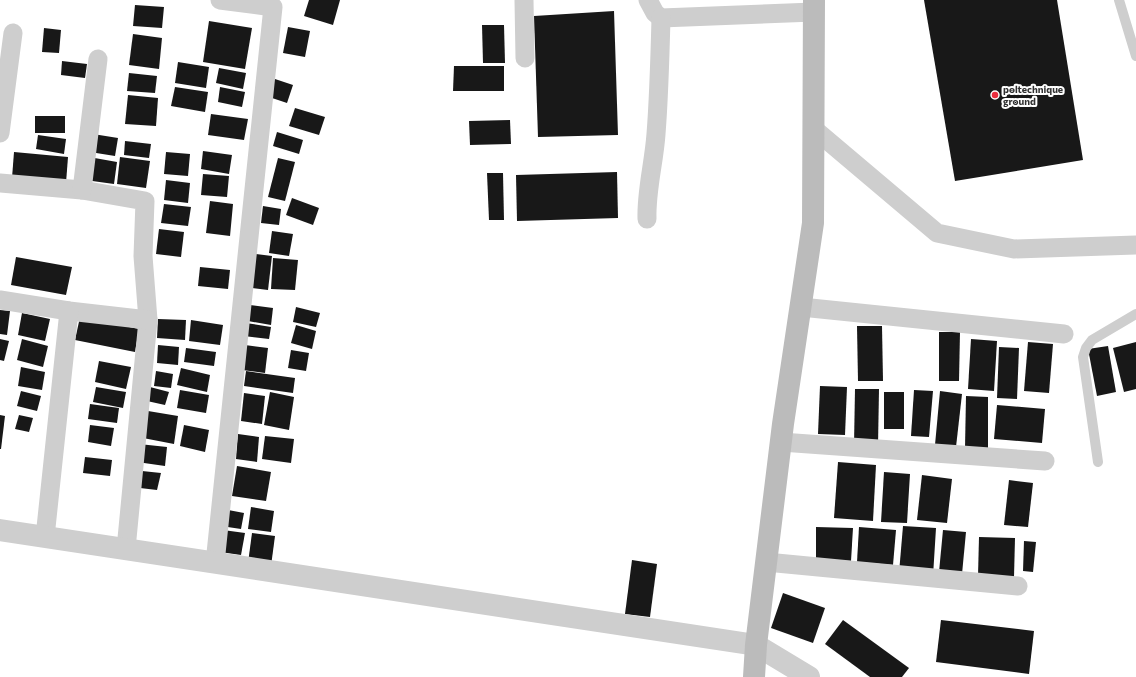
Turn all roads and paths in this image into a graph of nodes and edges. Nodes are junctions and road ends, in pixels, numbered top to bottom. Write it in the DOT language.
graph roads {
  1 [pos="220,0"];
  2 [pos="524,0"];
  3 [pos="648,0"];
  4 [pos="1119,0"];
  5 [pos="814,6"];
  6 [pos="661,18"];
  7 [pos="13,33"];
  8 [pos="1136,56"];
  9 [pos="525,58"];
  10 [pos="98,59"];
  11 [pos="814,129"];
  12 [pos="0,134"];
  13 [pos="0,184"];
  14 [pos="82,190"];
  15 [pos="647,219"];
  16 [pos="1136,245"];
  17 [pos="0,300"];
  18 [pos="801,307"];
  19 [pos="69,311"];
  20 [pos="1136,314"];
  21 [pos="148,320"];
  22 [pos="1064,334"];
  23 [pos="781,442"];
  24 [pos="1045,461"];
  25 [pos="1098,462"];
  26 [pos="0,530"];
  27 [pos="45,537"];
  28 [pos="126,548"];
  29 [pos="766,562"];
  30 [pos="214,563"];
  31 [pos="1018,586"];
  32 [pos="756,645"];
  33 [pos="754,677"];
  34 [pos="810,677"];
  1 -- 30 [label="street"];
  2 -- 9 [label="street"];
  3 -- 6 [label="street"];
  4 -- 8 [label="lane"];
  5 -- 6 [label="street"];
  5 -- 11 [label="main road"];
  6 -- 15 [label="street"];
  7 -- 12 [label="street"];
  10 -- 14 [label="street"];
  11 -- 16 [label="street"];
  11 -- 18 [label="main road"];
  13 -- 14 [label="street"];
  14 -- 21 [label="street"];
  17 -- 19 [label="street"];
  18 -- 22 [label="street"];
  18 -- 23 [label="main road"];
  19 -- 21 [label="street"];
  19 -- 27 [label="street"];
  20 -- 25 [label="lane"];
  21 -- 28 [label="street"];
  23 -- 24 [label="street"];
  23 -- 29 [label="main road"];
  26 -- 27 [label="street"];
  27 -- 28 [label="street"];
  28 -- 30 [label="street"];
  29 -- 31 [label="street"];
  29 -- 32 [label="main road"];
  30 -- 32 [label="street"];
  32 -- 33 [label="main road"];
  32 -- 34 [label="street"];
}
